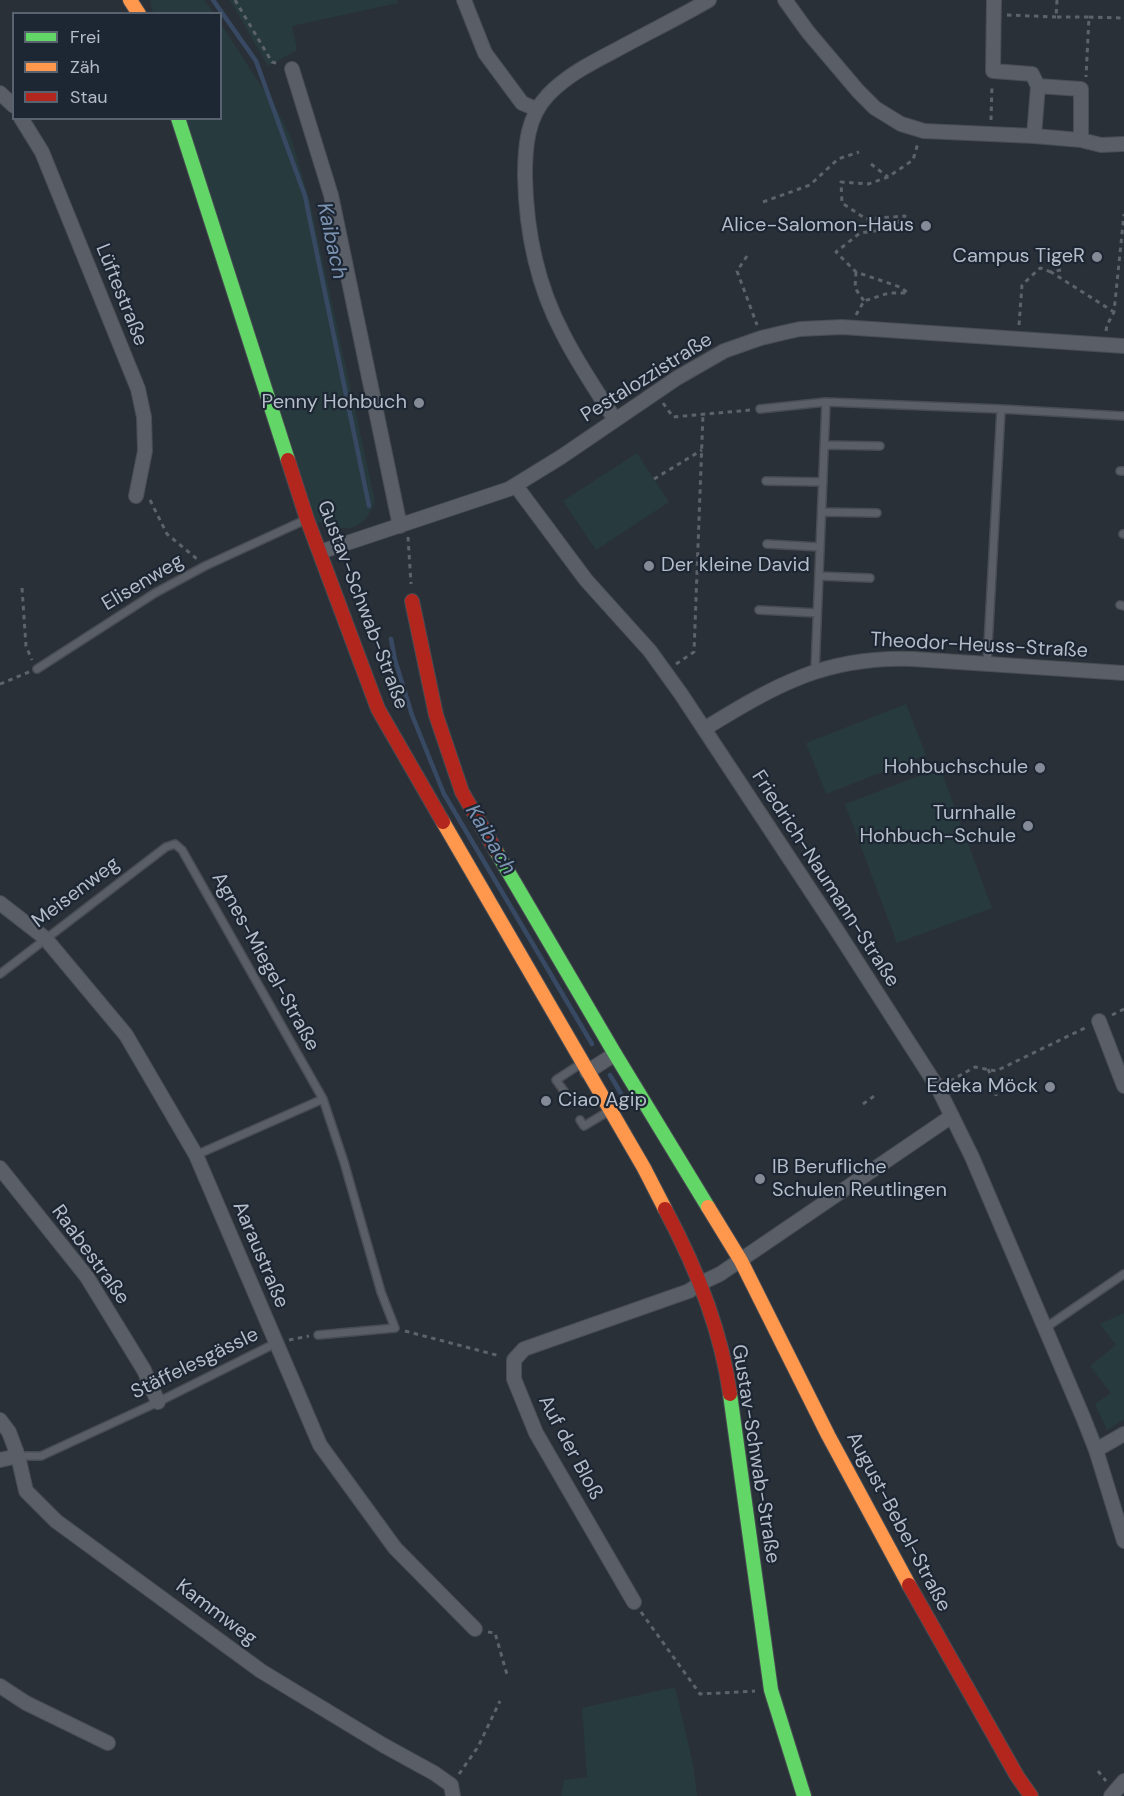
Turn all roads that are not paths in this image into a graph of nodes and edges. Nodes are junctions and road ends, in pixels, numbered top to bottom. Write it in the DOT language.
graph roads {
  1 [pos="464,0"];
  2 [pos="709,0"];
  3 [pos="784,0"];
  4 [pos="994,7"];
  5 [pos="292,69"];
  6 [pos="1038,86"];
  7 [pos="0,93"];
  8 [pos="12,104"];
  9 [pos="536,110"];
  10 [pos="22,120"];
  11 [pos="179,120"];
  12 [pos="1034,136"];
  13 [pos="1081,140"];
  14 [pos="1124,144"];
  15 [pos="1124,346"];
  16 [pos="826,402"];
  17 [pos="760,409"];
  18 [pos="1001,409"];
  19 [pos="1124,416"];
  20 [pos="615,420"];
  21 [pos="824,445"];
  22 [pos="880,446"];
  23 [pos="766,482"];
  24 [pos="823,482"];
  25 [pos="516,486"];
  26 [pos="136,496"];
  27 [pos="822,512"];
  28 [pos="877,513"];
  29 [pos="307,519"];
  30 [pos="404,525"];
  31 [pos="767,544"];
  32 [pos="820,547"];
  33 [pos="320,552"];
  34 [pos="819,576"];
  35 [pos="870,578"];
  36 [pos="412,601"];
  37 [pos="759,610"];
  38 [pos="817,613"];
  39 [pos="987,664"];
  40 [pos="37,669"];
  41 [pos="815,671"];
  42 [pos="1124,673"];
  43 [pos="704,729"];
  44 [pos="175,844"];
  45 [pos="0,903"];
  46 [pos="45,938"];
  47 [pos="0,974"];
  48 [pos="1099,1021"];
  49 [pos="615,1054"];
  50 [pos="584,1068"];
  51 [pos="1123,1084"];
  52 [pos="564,1091"];
  53 [pos="323,1099"];
  54 [pos="610,1110"];
  55 [pos="952,1116"];
  56 [pos="580,1120"];
  57 [pos="196,1155"];
  58 [pos="0,1168"];
  59 [pos="741,1261"];
  60 [pos="1124,1274"];
  61 [pos="701,1283"];
  62 [pos="1045,1328"];
  63 [pos="318,1335"];
  64 [pos="276,1342"];
  65 [pos="158,1402"];
  66 [pos="0,1420"];
  67 [pos="1124,1434"];
  68 [pos="1096,1450"];
  69 [pos="18,1456"];
  70 [pos="0,1460"];
  71 [pos="1124,1541"];
  72 [pos="634,1602"];
  73 [pos="475,1629"];
  74 [pos="0,1686"];
  75 [pos="108,1743"];
  76 [pos="1124,1781"];
  77 [pos="452,1791"];
  78 [pos="1113,1795"];
  79 [pos="804,1796"];
  80 [pos="1031,1796"];
  1 -- 9 [label="street"];
  2 -- 9 [label="street"];
  3 -- 12 [label="street"];
  4 -- 6 [label="street"];
  5 -- 30 [label="street"];
  6 -- 12 [label="street"];
  6 -- 13 [label="street"];
  7 -- 8 [label="street"];
  9 -- 20 [label="street"];
  10 -- 26 [label="street, Lüftestraße"];
  11 -- 29 [label="street, Gustav-Schwab-Straße"];
  12 -- 13 [label="street"];
  13 -- 14 [label="street"];
  15 -- 20 [label="street, Pestalozzistraße"];
  16 -- 17 [label="lane"];
  16 -- 18 [label="lane"];
  16 -- 21 [label="lane"];
  18 -- 19 [label="lane"];
  18 -- 39 [label="lane"];
  20 -- 25 [label="street, Pestalozzistraße"];
  21 -- 22 [label="lane"];
  21 -- 24 [label="lane"];
  23 -- 24 [label="lane"];
  24 -- 27 [label="lane"];
  25 -- 30 [label="street, Pestalozzistraße"];
  25 -- 43 [label="street, Friedrich-Naumann-Straße"];
  27 -- 28 [label="lane"];
  27 -- 32 [label="lane"];
  29 -- 33 [label="street, Gustav-Schwab-Straße"];
  29 -- 40 [label="lane, Elisenweg"];
  30 -- 33 [label="street, Pestalozzistraße"];
  31 -- 32 [label="lane"];
  32 -- 34 [label="lane"];
  33 -- 50 [label="street, Gustav-Schwab-Straße"];
  34 -- 35 [label="lane"];
  34 -- 38 [label="lane"];
  36 -- 49 [label="street, Gustav-Schwab-Straße"];
  37 -- 38 [label="lane"];
  38 -- 41 [label="lane"];
  39 -- 41 [label="street, Theodor-Heuss-Straße"];
  39 -- 42 [label="street, Theodor-Heuss-Straße"];
  41 -- 43 [label="street, Theodor-Heuss-Straße"];
  43 -- 55 [label="street, Friedrich-Naumann-Straße"];
  44 -- 46 [label="lane, Meisenweg"];
  44 -- 53 [label="lane, Agnes-Miegel-Straße"];
  45 -- 46 [label="street, Aaraustraße"];
  46 -- 47 [label="lane, Meisenweg"];
  46 -- 57 [label="street, Aaraustraße"];
  48 -- 51 [label="street"];
  49 -- 50 [label="street"];
  49 -- 59 [label="street, Gustav-Schwab-Straße"];
  50 -- 52 [label="lane"];
  50 -- 54 [label="street, Gustav-Schwab-Straße"];
  53 -- 57 [label="lane"];
  53 -- 63 [label="lane, Agnes-Miegel-Straße"];
  54 -- 56 [label="lane"];
  54 -- 61 [label="street, Gustav-Schwab-Straße"];
  55 -- 59 [label="street"];
  55 -- 62 [label="street, Friedrich-Naumann-Straße"];
  57 -- 64 [label="street, Aaraustraße"];
  58 -- 65 [label="street, Raabestraße"];
  59 -- 61 [label="street"];
  59 -- 80 [label="street, August-Bebel-Straße"];
  60 -- 62 [label="lane"];
  61 -- 72 [label="street, Auf der Bloß"];
  61 -- 79 [label="street, Gustav-Schwab-Straße"];
  62 -- 68 [label="street, Friedrich-Naumann-Straße"];
  64 -- 65 [label="lane, Stäffelesgässle"];
  64 -- 73 [label="street, Aaraustraße"];
  65 -- 69 [label="lane, Stäffelesgässle"];
  66 -- 69 [label="street, Kammweg"];
  67 -- 68 [label="street"];
  68 -- 71 [label="street, Friedrich-Naumann-Straße"];
  69 -- 70 [label="street"];
  69 -- 77 [label="street, Kammweg"];
  74 -- 75 [label="street"];
  76 -- 78 [label="street"];
}
